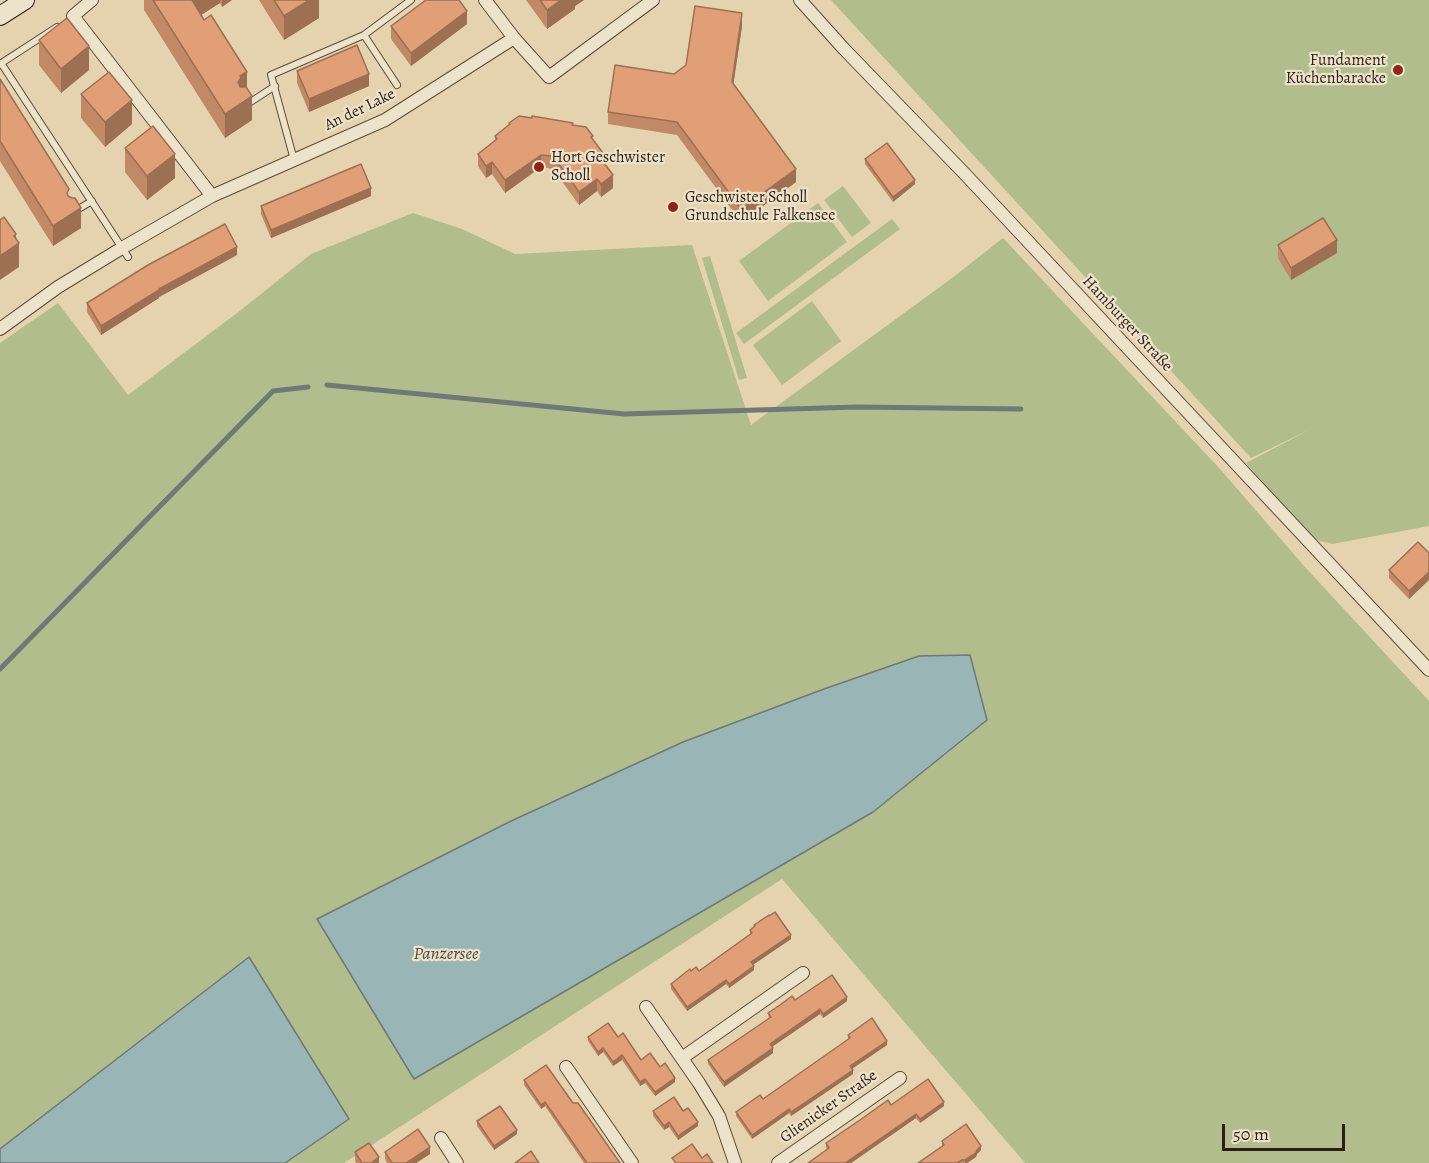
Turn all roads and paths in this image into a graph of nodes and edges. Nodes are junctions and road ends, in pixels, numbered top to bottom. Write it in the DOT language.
graph roads {
  1 [pos="25,0"];
  2 [pos="92,0"];
  3 [pos="411,0"];
  4 [pos="485,0"];
  5 [pos="653,0"];
  6 [pos="800,0"];
  7 [pos="0,16"];
  8 [pos="73,16"];
  9 [pos="364,35"];
  10 [pos="514,38"];
  11 [pos="1,64"];
  12 [pos="397,85"];
  13 [pos="275,86"];
  14 [pos="243,106"];
  15 [pos="294,160"];
  16 [pos="212,196"];
  17 [pos="92,201"];
  18 [pos="72,213"];
  19 [pos="125,253"];
  20 [pos="0,329"];
  21 [pos="1429,670"];
  22 [pos="803,973"];
  23 [pos="646,1007"];
  24 [pos="682,1058"];
  25 [pos="566,1067"];
  26 [pos="900,1078"];
  27 [pos="441,1138"];
  28 [pos="457,1163"];
  29 [pos="632,1163"];
  30 [pos="735,1163"];
  31 [pos="778,1163"];
  1 -- 7 [label="main road"];
  2 -- 8 [label="street"];
  3 -- 9 [label="lane"];
  4 -- 10 [label="street"];
  5 -- 10 [label="street"];
  6 -- 21 [label="street, Hamburger Straße"];
  8 -- 11 [label="lane"];
  8 -- 16 [label="street"];
  9 -- 12 [label="lane"];
  9 -- 13 [label="lane"];
  10 -- 15 [label="street, An der Lake"];
  11 -- 17 [label="lane"];
  13 -- 14 [label="lane"];
  13 -- 15 [label="lane"];
  15 -- 16 [label="street, An der Lake"];
  16 -- 19 [label="street, An der Lake"];
  17 -- 18 [label="lane"];
  17 -- 19 [label="lane"];
  19 -- 20 [label="street, An der Lake"];
  22 -- 24 [label="street"];
  23 -- 24 [label="street"];
  24 -- 30 [label="street"];
  25 -- 29 [label="street"];
  26 -- 31 [label="street, Glienicker Straße"];
  27 -- 28 [label="street"];
}
